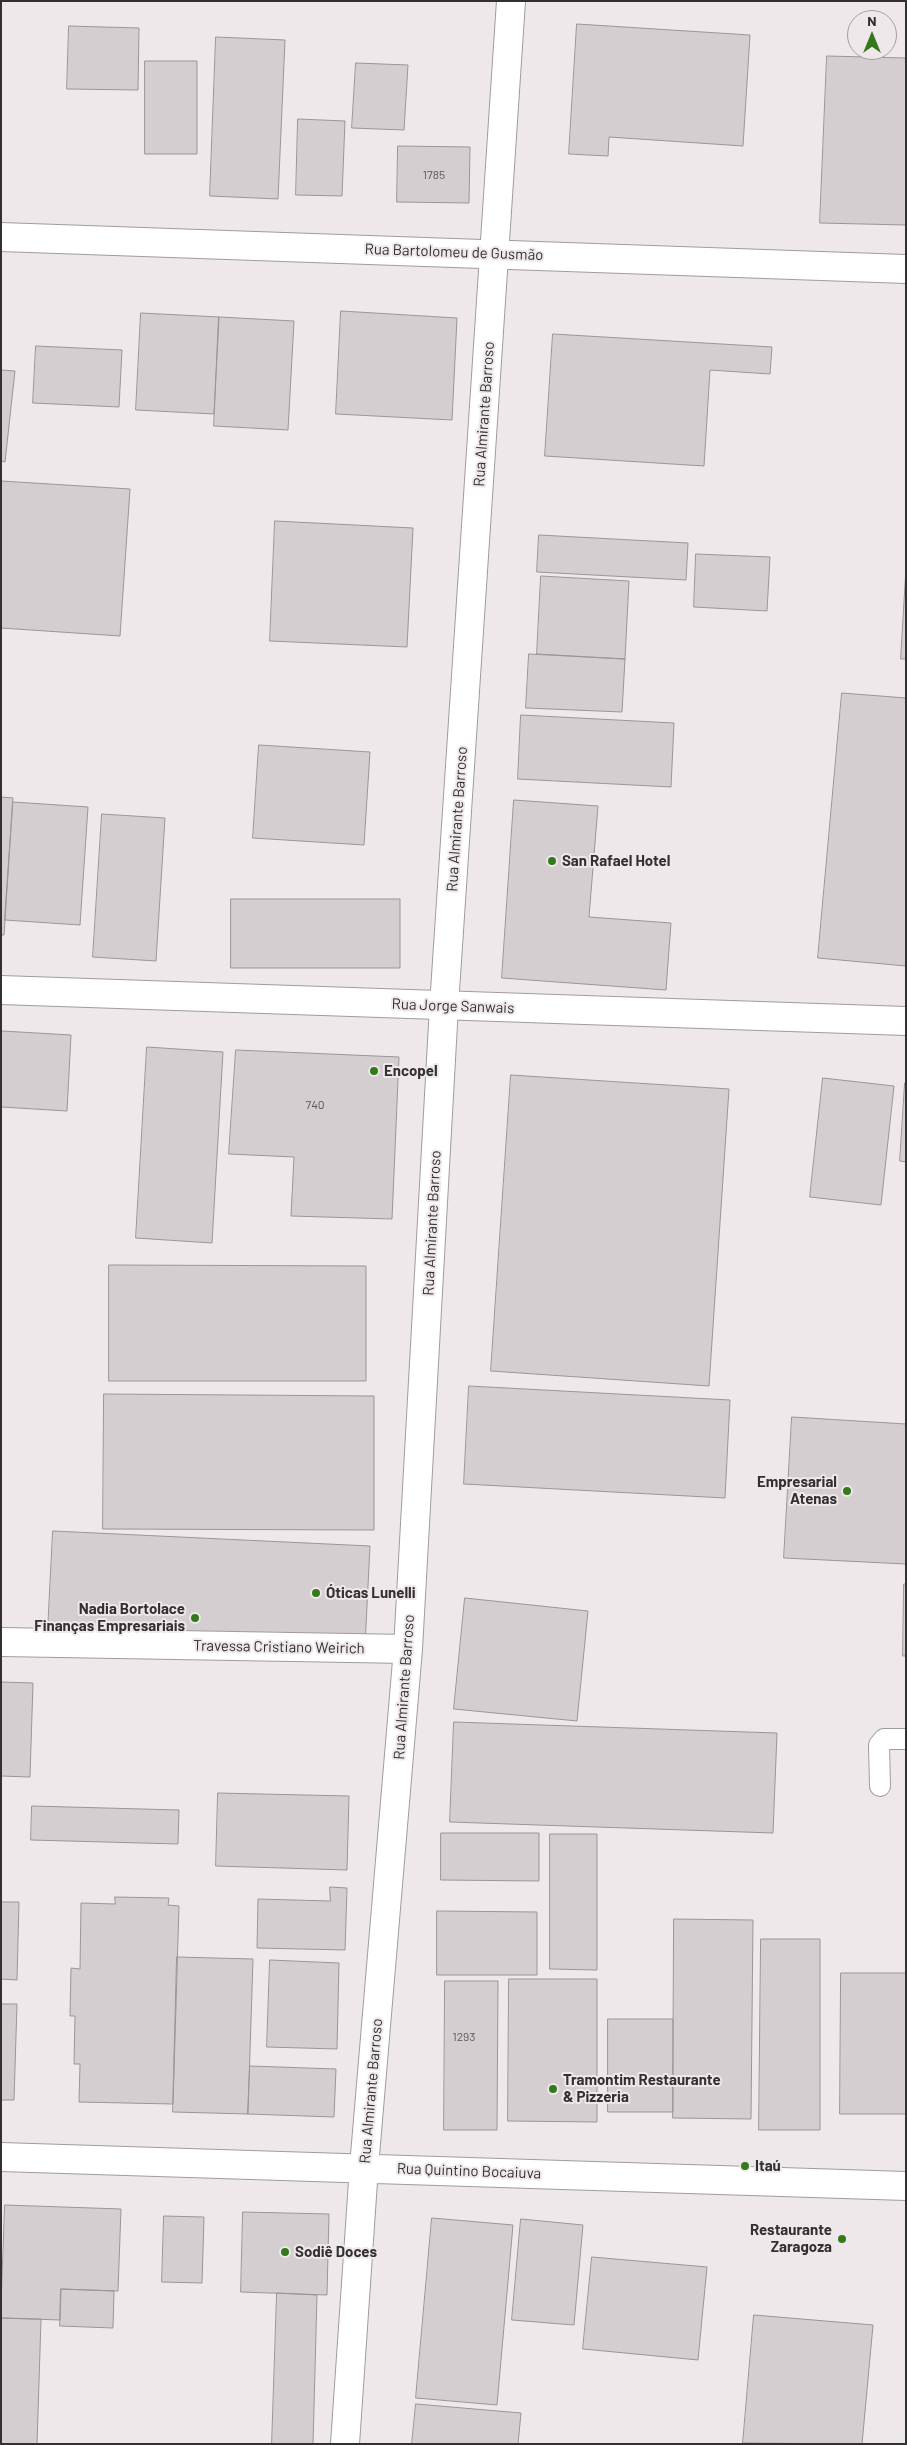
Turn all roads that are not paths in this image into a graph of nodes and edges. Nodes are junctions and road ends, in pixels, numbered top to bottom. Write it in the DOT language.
graph roads {
  1 [pos="511,1"];
  2 [pos="1,237"];
  3 [pos="495,253"];
  4 [pos="906,269"];
  5 [pos="1,990"];
  6 [pos="444,1006"];
  7 [pos="906,1021"];
  8 [pos="1,1642"];
  9 [pos="408,1649"];
  10 [pos="906,1739"];
  11 [pos="880,1786"];
  12 [pos="1,2157"];
  13 [pos="364,2167"];
  14 [pos="906,2186"];
  15 [pos="345,2444"];
  1 -- 3 [label="street, Rua Almirante Barroso"];
  2 -- 3 [label="street, Rua Bartolomeu de Gusmão"];
  3 -- 4 [label="street, Rua Bartolomeu de Gusmão"];
  3 -- 6 [label="street, Rua Almirante Barroso"];
  5 -- 6 [label="street, Rua Jorge Sanwais"];
  6 -- 7 [label="street, Rua Jorge Sanwais"];
  6 -- 9 [label="street, Rua Almirante Barroso"];
  8 -- 9 [label="street, Travessa Cristiano Weirich"];
  9 -- 13 [label="street, Rua Almirante Barroso"];
  10 -- 11 [label="lane"];
  12 -- 13 [label="street, Rua Quintino Bocaiuva"];
  13 -- 14 [label="street, Rua Quintino Bocaiuva"];
  13 -- 15 [label="street, Rua Almirante Barroso"];
}
